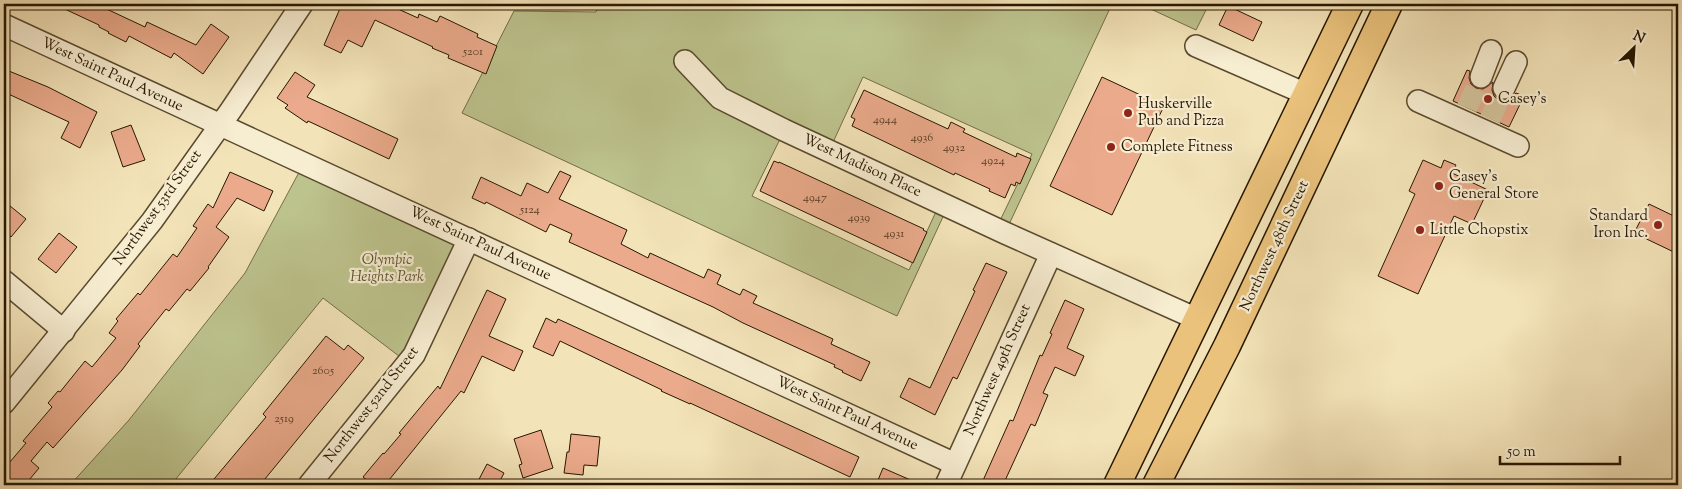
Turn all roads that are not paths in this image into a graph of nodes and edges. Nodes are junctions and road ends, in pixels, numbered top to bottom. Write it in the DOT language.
graph roads {
  1 [pos="302,4"];
  2 [pos="1350,4"];
  3 [pos="1389,4"];
  4 [pos="4,25"];
  5 [pos="1196,46"];
  6 [pos="1491,51"];
  7 [pos="685,61"];
  8 [pos="1516,62"];
  9 [pos="1481,77"];
  10 [pos="1504,88"];
  11 [pos="1306,94"];
  12 [pos="1418,100"];
  13 [pos="220,124"];
  14 [pos="1518,146"];
  15 [pos="469,239"];
  16 [pos="1051,254"];
  17 [pos="4,282"];
  18 [pos="1197,319"];
  19 [pos="64,331"];
  20 [pos="4,403"];
  21 [pos="955,464"];
  22 [pos="309,485"];
  23 [pos="946,485"];
  24 [pos="1117,485"];
  25 [pos="1133,485"];
  26 [pos="1156,485"];
  1 -- 13 [label="street, Northwest 53rd Street"];
  2 -- 11 [label="main road"];
  3 -- 26 [label="main road, Northwest 48th Street"];
  4 -- 13 [label="street, West Saint Paul Avenue"];
  5 -- 11 [label="street"];
  6 -- 9 [label="street"];
  7 -- 16 [label="street, West Madison Place"];
  8 -- 10 [label="street"];
  11 -- 18 [label="main road"];
  12 -- 14 [label="street"];
  13 -- 15 [label="street, West Saint Paul Avenue"];
  13 -- 19 [label="street, Northwest 53rd Street"];
  15 -- 21 [label="street, West Saint Paul Avenue"];
  15 -- 22 [label="street, Northwest 52nd Street"];
  16 -- 18 [label="street, West Madison Place"];
  16 -- 21 [label="street, Northwest 49th Street"];
  17 -- 19 [label="street"];
  18 -- 24 [label="main road"];
  18 -- 25 [label="main road"];
  19 -- 20 [label="street, Northwest 53rd Street"];
  21 -- 23 [label="street, Northwest 49th Street"];
}
